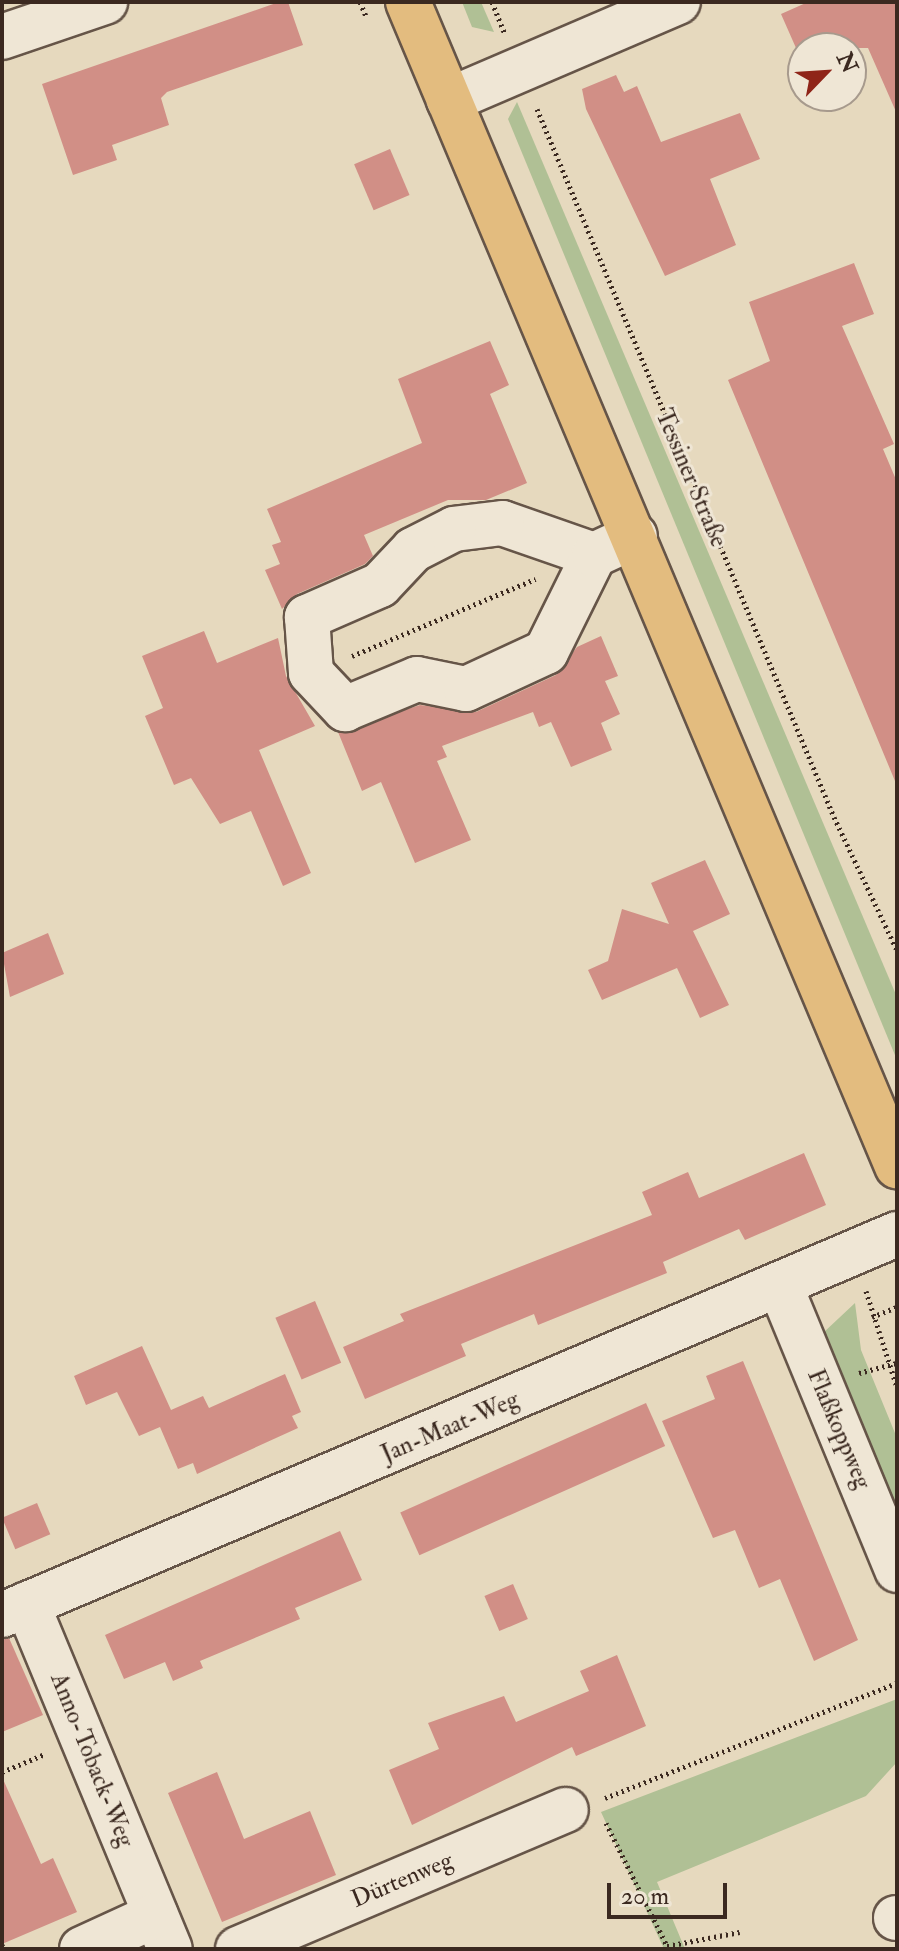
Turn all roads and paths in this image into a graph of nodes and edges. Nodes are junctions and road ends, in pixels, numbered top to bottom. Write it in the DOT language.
graph roads {
  1 [pos="105,2"];
  2 [pos="408,2"];
  3 [pos="492,2"];
  4 [pos="678,2"];
  5 [pos="2,37"];
  6 [pos="520,69"];
  7 [pos="449,100"];
  8 [pos="635,536"];
  9 [pos="594,555"];
  10 [pos="311,673"];
  11 [pos="897,950"];
  12 [pos="897,1166"];
  13 [pos="897,1234"];
  14 [pos="781,1288"];
  15 [pos="866,1292"];
  16 [pos="897,1307"];
  17 [pos="872,1317"];
  18 [pos="897,1387"];
  19 [pos="897,1570"];
  20 [pos="14,1610"];
  21 [pos="897,1683"];
  22 [pos="566,1810"];
  23 [pos="163,1932"];
  24 [pos="740,1932"];
  25 [pos="82,1949"];
  26 [pos="238,1949"];
  1 -- 5 [label="street"];
  2 -- 7 [label="main road"];
  3 -- 6 [label="path, Tessiner Straße"];
  4 -- 6 [label="street"];
  6 -- 7 [label="street"];
  6 -- 11 [label="path, Tessiner Straße"];
  7 -- 8 [label="main road"];
  8 -- 9 [label="street"];
  8 -- 12 [label="main road"];
  9 -- 10 [label="path"];
  9 -- 10 [label="street"];
  9 -- 10 [label="street"];
  13 -- 14 [label="street, Jan-Maat-Weg"];
  14 -- 19 [label="street, Flaßkoppweg"];
  14 -- 20 [label="street, Jan-Maat-Weg"];
  15 -- 17 [label="path"];
  16 -- 17 [label="path"];
  17 -- 18 [label="path"];
  20 -- 23 [label="street, Anno-Toback-Weg"];
  21 -- 24 [label="path"];
  22 -- 26 [label="street, Dürtenweg"];
  23 -- 25 [label="street, Anno-Toback-Weg"];
}
